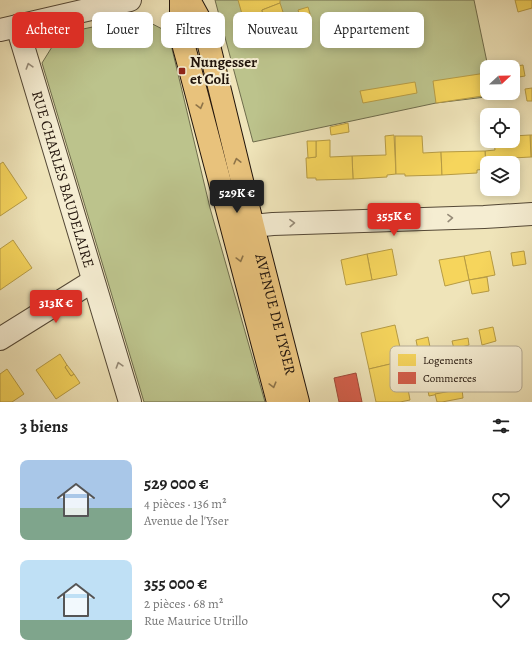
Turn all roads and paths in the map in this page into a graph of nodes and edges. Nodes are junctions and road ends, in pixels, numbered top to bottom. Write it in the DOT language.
graph roads {
  1 [pos="130,0"];
  2 [pos="182,0"];
  3 [pos="189,0"];
  4 [pos="9,28"];
  5 [pos="532,214"];
  6 [pos="243,230"];
  7 [pos="94,280"];
  8 [pos="0,339"];
  9 [pos="130,402"];
  10 [pos="278,402"];
  11 [pos="298,402"];
  1 -- 4 [label="street"];
  2 -- 6 [label="main road, AVENUE DE L'YSER, one-way"];
  6 -- 3 [label="main road, AVENUE DE L'YSER, one-way"];
  7 -- 4 [label="street, RUE CHARLES BAUDELAIRE, one-way"];
  6 -- 5 [label="street, one-way"];
  6 -- 10 [label="main road, AVENUE DE L'YSER, one-way"];
  6 -- 11 [label="main road, AVENUE DE L'YSER"];
  7 -- 8 [label="street"];
  9 -- 7 [label="street, RUE CHARLES BAUDELAIRE, one-way"];
}
